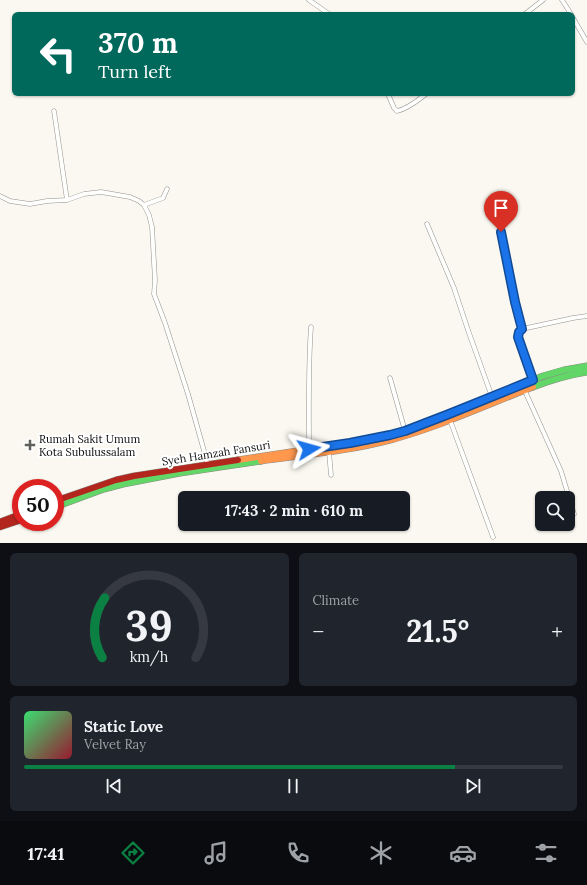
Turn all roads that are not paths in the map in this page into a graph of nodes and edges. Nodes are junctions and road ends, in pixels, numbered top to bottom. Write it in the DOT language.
graph roads {
  1 [pos="309,0"];
  2 [pos="543,0"];
  3 [pos="562,0"];
  4 [pos="326,12"];
  5 [pos="528,12"];
  6 [pos="570,12"];
  7 [pos="575,21"];
  8 [pos="587,42"];
  9 [pos="389,96"];
  10 [pos="423,96"];
  11 [pos="54,111"];
  12 [pos="167,189"];
  13 [pos="0,196"];
  14 [pos="67,200"];
  15 [pos="144,205"];
  16 [pos="427,224"];
  17 [pos="501,232"];
  18 [pos="587,316"];
  19 [pos="311,327"];
  20 [pos="522,329"];
  21 [pos="587,366"];
  22 [pos="587,372"];
  23 [pos="390,378"];
  24 [pos="533,380"];
  25 [pos="524,387"];
  26 [pos="492,397"];
  27 [pos="450,420"];
  28 [pos="417,429"];
  29 [pos="405,431"];
  30 [pos="309,449"];
  31 [pos="329,452"];
  32 [pos="208,466"];
  33 [pos="331,475"];
  34 [pos="105,487"];
  35 [pos="568,491"];
  36 [pos="64,498"];
  37 [pos="64,503"];
  38 [pos="12,517"];
  39 [pos="0,522"];
  40 [pos="12,523"];
  41 [pos="0,527"];
  42 [pos="492,537"];
  1 -- 4 [label="street"];
  2 -- 5 [label="street"];
  3 -- 6 [label="street"];
  7 -- 8 [label="street"];
  9 -- 10 [label="street"];
  11 -- 14 [label="street"];
  12 -- 15 [label="street"];
  13 -- 14 [label="street"];
  14 -- 15 [label="street"];
  15 -- 32 [label="street"];
  16 -- 26 [label="street"];
  17 -- 20 [label="street"];
  18 -- 20 [label="street"];
  19 -- 30 [label="street"];
  20 -- 24 [label="street"];
  21 -- 24 [label="main road, Syeh Hamzah Fansuri"];
  22 -- 25 [label="main road, Syeh Hamzah Fansuri"];
  23 -- 29 [label="street"];
  24 -- 25 [label="main road, Syeh Hamzah Fansuri"];
  25 -- 26 [label="main road, Syeh Hamzah Fansuri"];
  25 -- 27 [label="main road, Syeh Hamzah Fansuri"];
  25 -- 35 [label="street"];
  26 -- 28 [label="main road, Syeh Hamzah Fansuri"];
  27 -- 28 [label="main road, Syeh Hamzah Fansuri"];
  27 -- 42 [label="street"];
  28 -- 29 [label="main road, Syeh Hamzah Fansuri"];
  28 -- 31 [label="main road, Syeh Hamzah Fansuri"];
  29 -- 30 [label="main road, Syeh Hamzah Fansuri"];
  30 -- 32 [label="main road, Syeh Hamzah Fansuri"];
  31 -- 32 [label="main road, Syeh Hamzah Fansuri"];
  31 -- 33 [label="street"];
  32 -- 34 [label="main road, Syeh Hamzah Fansuri"];
  34 -- 36 [label="main road, Syeh Hamzah Fansuri"];
  34 -- 37 [label="main road, Syeh Hamzah Fansuri"];
  38 -- 39 [label="main road"];
  40 -- 41 [label="main road"];
}
